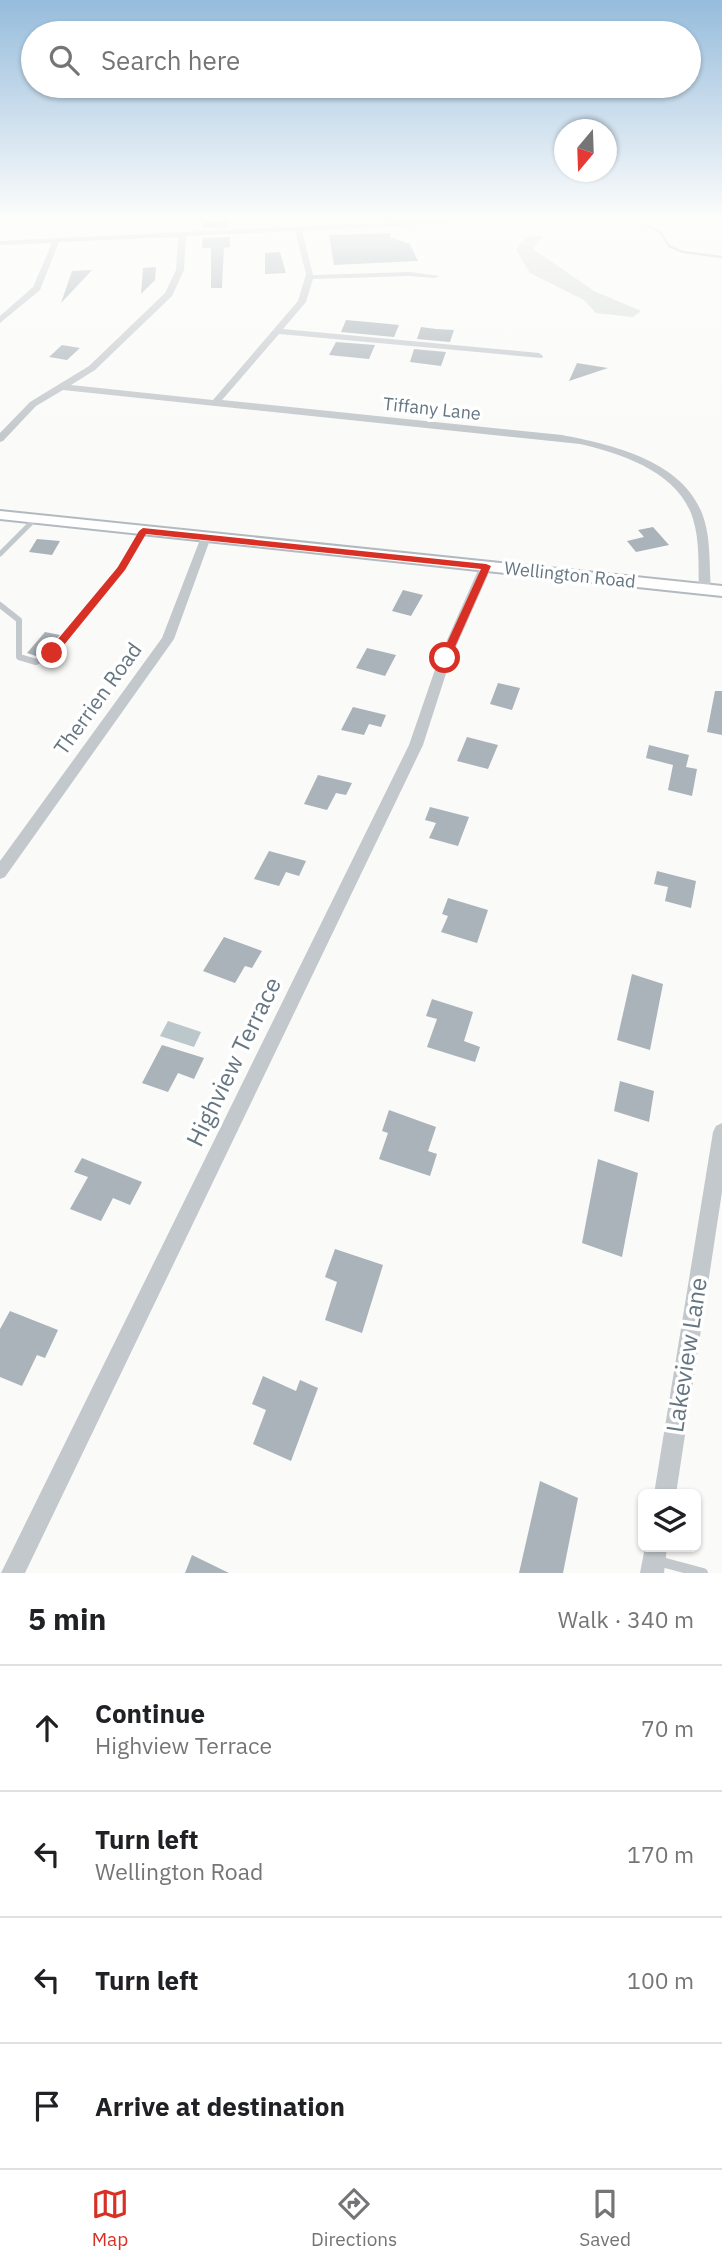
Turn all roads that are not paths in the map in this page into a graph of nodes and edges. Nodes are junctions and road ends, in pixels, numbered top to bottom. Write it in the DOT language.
graph roads {
  1 [pos="35,290"];
  2 [pos="172,290"];
  3 [pos="306,290"];
  4 [pos="0,320"];
  5 [pos="276,331"];
  6 [pos="539,356"];
  7 [pos="63,387"];
  8 [pos="215,403"];
  9 [pos="0,439"];
  10 [pos="0,515"];
  11 [pos="35,519"];
  12 [pos="143,531"];
  13 [pos="206,537"];
  14 [pos="0,554"];
  15 [pos="486,566"];
  16 [pos="705,589"];
  17 [pos="722,591"];
  18 [pos="0,605"];
  19 [pos="0,873"];
  20 [pos="722,1132"];
  21 [pos="666,1489"];
  22 [pos="654,1560"];
  23 [pos="13,1573"];
  24 [pos="703,1573"];
  1 -- 4 [label="street"];
  2 -- 7 [label="street"];
  3 -- 5 [label="street"];
  5 -- 6 [label="street"];
  5 -- 8 [label="street"];
  7 -- 8 [label="street, Tiffany Lane"];
  7 -- 9 [label="street"];
  8 -- 16 [label="street, Tiffany Lane"];
  10 -- 11 [label="main road, Wellington Road"];
  11 -- 12 [label="main road, Wellington Road"];
  11 -- 14 [label="lane"];
  12 -- 13 [label="main road, Wellington Road"];
  12 -- 18 [label="lane"];
  13 -- 15 [label="main road, Wellington Road"];
  13 -- 19 [label="street, Therrien Road"];
  15 -- 16 [label="main road, Wellington Road"];
  15 -- 23 [label="street, Highview Terrace"];
  16 -- 17 [label="main road, Wellington Road"];
  20 -- 21 [label="street, Lakeview Lane"];
  22 -- 24 [label="lane"];
}
